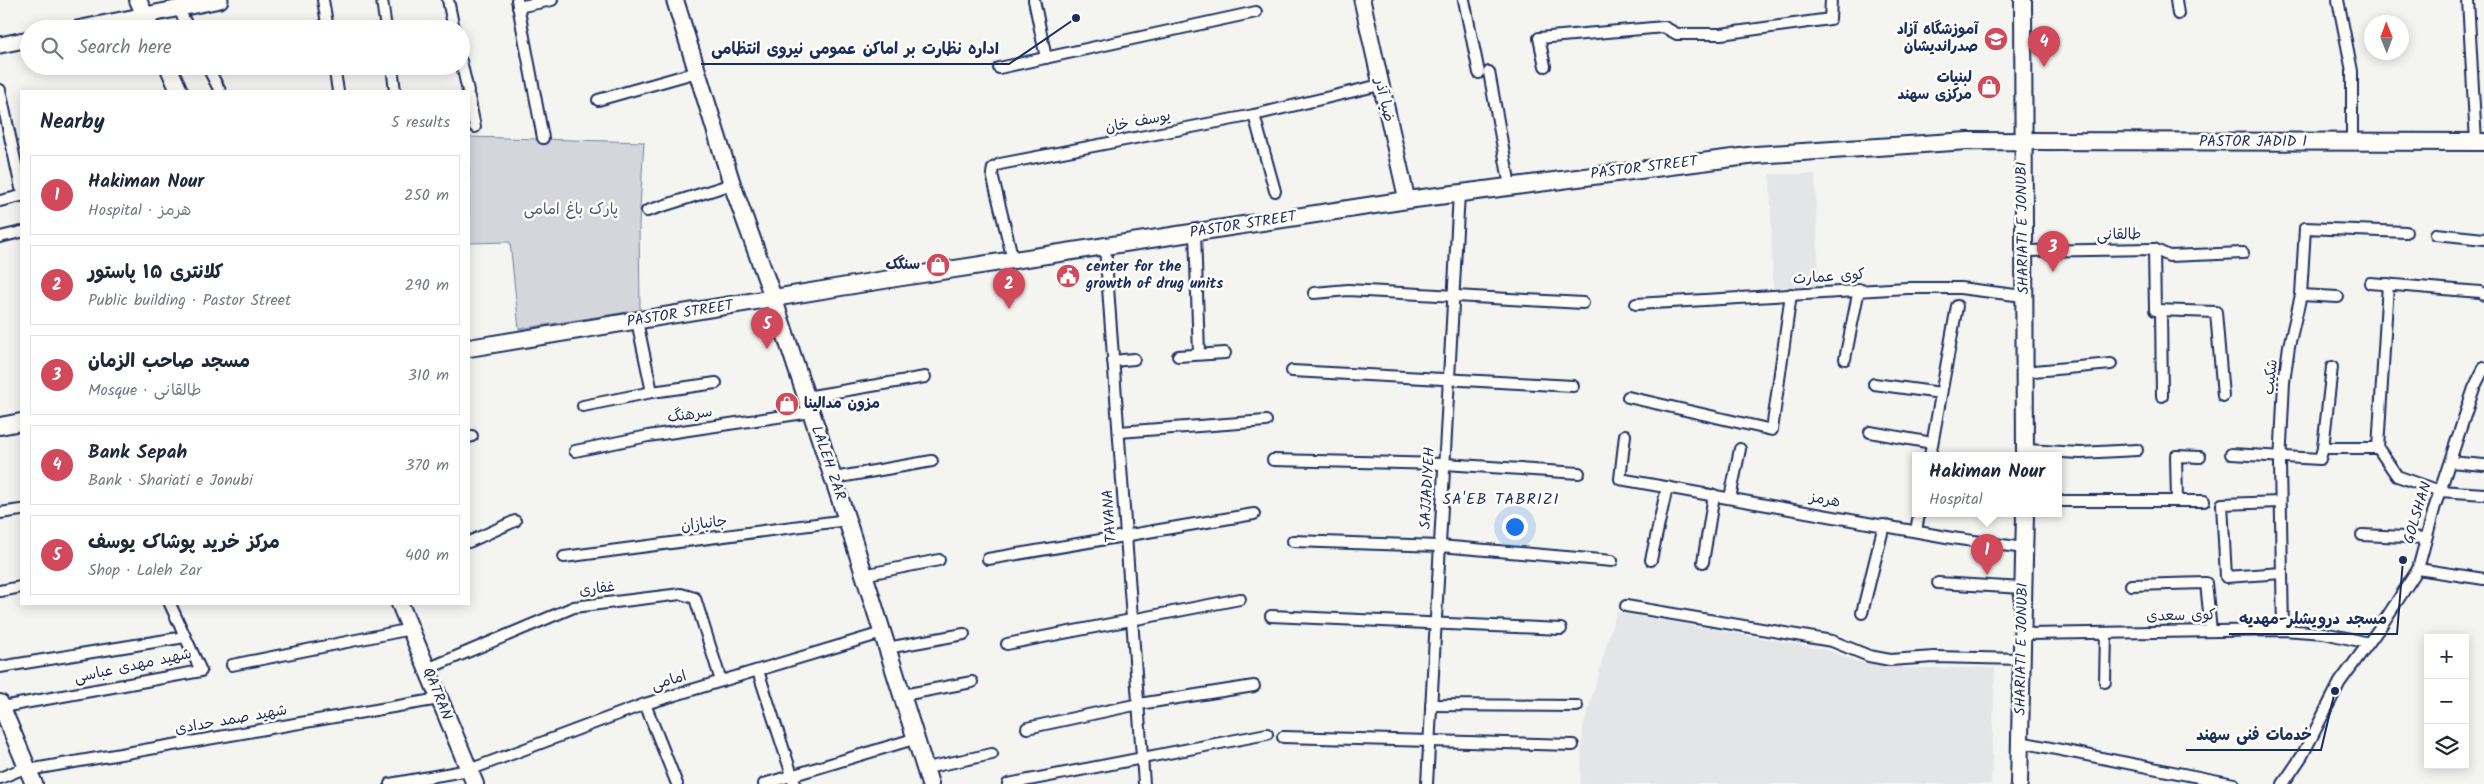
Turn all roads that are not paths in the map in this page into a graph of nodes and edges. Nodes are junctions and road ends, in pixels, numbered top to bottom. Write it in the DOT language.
graph roads {
  1 [pos="220,0"];
  2 [pos="323,0"];
  3 [pos="382,0"];
  4 [pos="448,0"];
  5 [pos="552,0"];
  6 [pos="675,0"];
  7 [pos="1034,0"];
  8 [pos="1362,0"];
  9 [pos="1464,0"];
  10 [pos="1831,0"];
  11 [pos="2023,0"];
  12 [pos="2176,0"];
  13 [pos="2338,0"];
  14 [pos="2468,0"];
  15 [pos="518,3"];
  16 [pos="178,8"];
  17 [pos="1256,12"];
  18 [pos="145,14"];
  19 [pos="2178,14"];
  20 [pos="118,20"];
  21 [pos="184,20"];
  22 [pos="326,20"];
  23 [pos="385,20"];
  24 [pos="452,20"];
  25 [pos="20,41"];
  26 [pos="0,45"];
  27 [pos="1046,58"];
  28 [pos="1545,66"];
  29 [pos="999,68"];
  30 [pos="698,72"];
  31 [pos="172,75"];
  32 [pos="212,75"];
  33 [pos="335,75"];
  34 [pos="393,75"];
  35 [pos="464,75"];
  36 [pos="1380,85"];
  37 [pos="0,90"];
  38 [pos="179,90"];
  39 [pos="219,90"];
  40 [pos="338,90"];
  41 [pos="396,90"];
  42 [pos="468,90"];
  43 [pos="598,100"];
  44 [pos="470,102"];
  45 [pos="2,110"];
  46 [pos="1254,115"];
  47 [pos="475,127"];
  48 [pos="543,138"];
  49 [pos="2022,141"];
  50 [pos="2352,142"];
  51 [pos="2480,142"];
  52 [pos="17,150"];
  53 [pos="20,178"];
  54 [pos="732,184"];
  55 [pos="1510,186"];
  56 [pos="1275,191"];
  57 [pos="1459,193"];
  58 [pos="20,196"];
  59 [pos="1407,200"];
  60 [pos="0,201"];
  61 [pos="647,211"];
  62 [pos="20,232"];
  63 [pos="1195,232"];
  64 [pos="2406,232"];
  65 [pos="2436,234"];
  66 [pos="0,237"];
  67 [pos="2484,240"];
  68 [pos="1105,246"];
  69 [pos="2154,249"];
  70 [pos="2023,251"];
  71 [pos="2244,254"];
  72 [pos="1013,260"];
  73 [pos="2370,283"];
  74 [pos="2388,284"];
  75 [pos="1859,289"];
  76 [pos="1314,293"];
  77 [pos="1791,294"];
  78 [pos="1454,295"];
  79 [pos="2301,295"];
  80 [pos="2484,295"];
  81 [pos="2023,296"];
  82 [pos="2338,297"];
  83 [pos="774,300"];
  84 [pos="1583,303"];
  85 [pos="1636,304"];
  86 [pos="1957,306"];
  87 [pos="2161,310"];
  88 [pos="637,321"];
  89 [pos="470,348"];
  90 [pos="1225,353"];
  91 [pos="1199,354"];
  92 [pos="1178,356"];
  93 [pos="1134,359"];
  94 [pos="1844,359"];
  95 [pos="1113,361"];
  96 [pos="2110,364"];
  97 [pos="2332,367"];
  98 [pos="2484,368"];
  99 [pos="1292,371"];
  100 [pos="2024,372"];
  101 [pos="925,377"];
  102 [pos="1449,380"];
  103 [pos="716,383"];
  104 [pos="1874,384"];
  105 [pos="2480,384"];
  106 [pos="1573,386"];
  107 [pos="652,392"];
  108 [pos="1941,393"];
  109 [pos="1628,396"];
  110 [pos="2162,396"];
  111 [pos="2223,396"];
  112 [pos="808,405"];
  113 [pos="583,406"];
  114 [pos="1266,421"];
  115 [pos="20,422"];
  116 [pos="0,426"];
  117 [pos="1118,432"];
  118 [pos="1870,432"];
  119 [pos="1625,435"];
  120 [pos="1932,443"];
  121 [pos="2323,448"];
  122 [pos="2378,448"];
  123 [pos="1740,450"];
  124 [pos="2137,450"];
  125 [pos="575,451"];
  126 [pos="1931,452"];
  127 [pos="2025,452"];
  128 [pos="2062,453"];
  129 [pos="2231,454"];
  130 [pos="2200,456"];
  131 [pos="2280,456"];
  132 [pos="1273,460"];
  133 [pos="932,461"];
  134 [pos="2450,462"];
  135 [pos="1444,464"];
  136 [pos="2484,465"];
  137 [pos="1579,473"];
  138 [pos="834,478"];
  139 [pos="1667,487"];
  140 [pos="2440,491"];
  141 [pos="2484,494"];
  142 [pos="1714,496"];
  143 [pos="1730,498"];
  144 [pos="2062,501"];
  145 [pos="2177,501"];
  146 [pos="2204,501"];
  147 [pos="2280,502"];
  148 [pos="20,510"];
  149 [pos="0,513"];
  150 [pos="1254,514"];
  151 [pos="1918,517"];
  152 [pos="2025,517"];
  153 [pos="847,520"];
  154 [pos="514,521"];
  155 [pos="1884,525"];
  156 [pos="1916,531"];
  157 [pos="2362,534"];
  158 [pos="1126,536"];
  159 [pos="2426,538"];
  160 [pos="1293,541"];
  161 [pos="470,542"];
  162 [pos="1440,546"];
  163 [pos="2024,548"];
  164 [pos="564,557"];
  165 [pos="988,558"];
  166 [pos="939,560"];
  167 [pos="1651,560"];
  168 [pos="1612,561"];
  169 [pos="1703,562"];
  170 [pos="2418,569"];
  171 [pos="2282,573"];
  172 [pos="863,575"];
  173 [pos="2484,579"];
  174 [pos="1938,583"];
  175 [pos="2131,585"];
  176 [pos="20,587"];
  177 [pos="2024,588"];
  178 [pos="0,591"];
  179 [pos="1240,599"];
  180 [pos="170,605"];
  181 [pos="400,605"];
  182 [pos="1626,606"];
  183 [pos="1862,613"];
  184 [pos="1271,616"];
  185 [pos="1132,619"];
  186 [pos="1436,623"];
  187 [pos="1562,628"];
  188 [pos="411,630"];
  189 [pos="2283,630"];
  190 [pos="2211,631"];
  191 [pos="2106,633"];
  192 [pos="964,634"];
  193 [pos="2022,634"];
  194 [pos="185,637"];
  195 [pos="885,640"];
  196 [pos="2369,643"];
  197 [pos="1007,644"];
  198 [pos="2022,659"];
  199 [pos="232,665"];
  200 [pos="0,668"];
  201 [pos="427,669"];
  202 [pos="758,671"];
  203 [pos="721,681"];
  204 [pos="972,682"];
  205 [pos="2105,682"];
  206 [pos="1254,686"];
  207 [pos="903,695"];
  208 [pos="439,699"];
  209 [pos="645,704"];
  210 [pos="1139,704"];
  211 [pos="1,705"];
  212 [pos="1431,706"];
  213 [pos="1577,706"];
  214 [pos="1027,728"];
  215 [pos="1267,734"];
  216 [pos="1283,737"];
  217 [pos="917,738"];
  218 [pos="1429,741"];
  219 [pos="2020,742"];
  220 [pos="1573,745"];
  221 [pos="992,754"];
  222 [pos="1142,758"];
  223 [pos="926,768"];
  224 [pos="30,774"];
  225 [pos="472,777"];
  226 [pos="0,778"];
  227 [pos="794,779"];
  228 [pos="2287,783"];
  229 [pos="390,784"];
  230 [pos="678,784"];
  231 [pos="764,784"];
  232 [pos="930,784"];
  233 [pos="1008,784"];
  234 [pos="1144,784"];
  235 [pos="1427,784"];
  236 [pos="2019,784"];
  237 [pos="2234,784"];
  1 -- 16 [label="main road"];
  2 -- 22 [label="street"];
  3 -- 23 [label="street"];
  4 -- 24 [label="street"];
  5 -- 15 [label="street"];
  6 -- 30 [label="main road, LALEH ZAR"];
  7 -- 27 [label="street"];
  8 -- 36 [label="main road, ضیا آذر"];
  9 -- 55 [label="street"];
  10 -- 28 [label="street"];
  11 -- 49 [label="main road, SHARIATI E JONUBI"];
  12 -- 19 [label="street"];
  13 -- 50 [label="street"];
  14 -- 51 [label="street"];
  15 -- 48 [label="street"];
  16 -- 18 [label="main road"];
  16 -- 21 [label="street"];
  17 -- 27 [label="street"];
  18 -- 20 [label="main road"];
  25 -- 26 [label="main road"];
  27 -- 29 [label="street"];
  30 -- 43 [label="street"];
  30 -- 54 [label="main road, LALEH ZAR"];
  31 -- 38 [label="main road"];
  32 -- 39 [label="street"];
  33 -- 40 [label="street"];
  34 -- 41 [label="street"];
  35 -- 42 [label="street"];
  36 -- 46 [label="street, یوسف خان"];
  36 -- 59 [label="main road, ضیا آذر"];
  37 -- 45 [label="street"];
  44 -- 47 [label="street"];
  45 -- 52 [label="street"];
  46 -- 56 [label="street"];
  46 -- 72 [label="street, یوسف خان"];
  49 -- 50 [label="main road, PASTOR JADID 1"];
  49 -- 55 [label="main road, PASTOR STREET"];
  49 -- 70 [label="main road, SHARIATI E JONUBI"];
  50 -- 51 [label="main road, PASTOR JADID 1"];
  52 -- 53 [label="street"];
  54 -- 61 [label="street"];
  54 -- 83 [label="main road, LALEH ZAR"];
  55 -- 57 [label="main road, PASTOR STREET"];
  57 -- 59 [label="main road, PASTOR STREET"];
  57 -- 78 [label="street, SAJJADIYEH"];
  58 -- 60 [label="street"];
  59 -- 63 [label="main road, PASTOR STREET"];
  62 -- 66 [label="street"];
  63 -- 68 [label="main road, PASTOR STREET"];
  63 -- 91 [label="street"];
  64 -- 79 [label="street, شکیب"];
  65 -- 67 [label="street"];
  68 -- 72 [label="main road, PASTOR STREET"];
  68 -- 95 [label="street, TAVANA"];
  69 -- 70 [label="street, طالقانی"];
  69 -- 71 [label="street, طالقانی"];
  69 -- 87 [label="street"];
  70 -- 81 [label="main road, SHARIATI E JONUBI"];
  72 -- 83 [label="main road, PASTOR STREET"];
  73 -- 74 [label="street"];
  74 -- 80 [label="street"];
  74 -- 122 [label="street"];
  75 -- 77 [label="street, کوی عمارت"];
  75 -- 81 [label="street, کوی عمارت"];
  75 -- 94 [label="street"];
  76 -- 78 [label="street"];
  77 -- 85 [label="street, کوی عمارت"];
  77 -- 109 [label="street"];
  78 -- 84 [label="street"];
  78 -- 102 [label="street, SAJJADIYEH"];
  79 -- 82 [label="street"];
  79 -- 131 [label="street, شکیب"];
  81 -- 100 [label="main road, SHARIATI E JONUBI"];
  83 -- 88 [label="main road, PASTOR STREET"];
  83 -- 112 [label="main road, LALEH ZAR"];
  86 -- 108 [label="street"];
  87 -- 110 [label="street"];
  87 -- 111 [label="street"];
  88 -- 89 [label="main road, PASTOR STREET"];
  88 -- 107 [label="street"];
  90 -- 91 [label="street"];
  91 -- 92 [label="street"];
  93 -- 95 [label="street"];
  95 -- 117 [label="street, TAVANA"];
  96 -- 100 [label="street"];
  97 -- 121 [label="street"];
  98 -- 105 [label="street, GOLSHAN"];
  99 -- 102 [label="street"];
  100 -- 127 [label="main road, SHARIATI E JONUBI"];
  101 -- 112 [label="street, سرهنگ"];
  102 -- 106 [label="street"];
  102 -- 135 [label="street, SAJJADIYEH"];
  103 -- 107 [label="street"];
  104 -- 108 [label="street"];
  105 -- 134 [label="street, GOLSHAN"];
  107 -- 113 [label="street"];
  108 -- 120 [label="street"];
  112 -- 125 [label="street, سرهنگ"];
  112 -- 138 [label="main road, LALEH ZAR"];
  114 -- 117 [label="street"];
  115 -- 116 [label="main road"];
  117 -- 158 [label="street, TAVANA"];
  118 -- 120 [label="street"];
  119 -- 139 [label="street, هرمز"];
  120 -- 126 [label="street"];
  121 -- 122 [label="street"];
  121 -- 131 [label="street"];
  122 -- 140 [label="street"];
  123 -- 143 [label="street"];
  124 -- 128 [label="street"];
  129 -- 131 [label="street"];
  130 -- 145 [label="street"];
  131 -- 147 [label="street, شکیب"];
  132 -- 135 [label="street"];
  133 -- 138 [label="street"];
  134 -- 136 [label="street"];
  134 -- 140 [label="street, GOLSHAN"];
  135 -- 137 [label="street"];
  135 -- 162 [label="street, SAJJADIYEH"];
  138 -- 153 [label="main road, LALEH ZAR"];
  139 -- 142 [label="street, هرمز"];
  139 -- 167 [label="street"];
  140 -- 141 [label="street"];
  140 -- 159 [label="street, GOLSHAN"];
  142 -- 143 [label="street, هرمز"];
  142 -- 169 [label="street"];
  143 -- 155 [label="street, هرمز"];
  144 -- 145 [label="street"];
  145 -- 146 [label="street"];
  147 -- 171 [label="street, شکیب"];
  147 -- 171 [label="street"];
  148 -- 149 [label="street"];
  150 -- 158 [label="street"];
  151 -- 156 [label="street"];
  152 -- 163 [label="main road, SHARIATI E JONUBI"];
  153 -- 164 [label="street, جانبازان"];
  153 -- 172 [label="main road, LALEH ZAR"];
  154 -- 161 [label="street"];
  155 -- 156 [label="street, هرمز"];
  155 -- 183 [label="street"];
  156 -- 163 [label="street, هرمز"];
  157 -- 159 [label="street"];
  158 -- 165 [label="street"];
  158 -- 185 [label="street, TAVANA"];
  159 -- 170 [label="street, GOLSHAN"];
  160 -- 162 [label="street"];
  162 -- 168 [label="street"];
  162 -- 186 [label="street, SAJJADIYEH"];
  163 -- 177 [label="main road, SHARIATI E JONUBI"];
  166 -- 172 [label="street"];
  170 -- 173 [label="street"];
  170 -- 196 [label="street, GOLSHAN"];
  171 -- 189 [label="street, شکیب"];
  172 -- 195 [label="main road, LALEH ZAR"];
  174 -- 177 [label="street"];
  175 -- 190 [label="street"];
  176 -- 178 [label="street"];
  177 -- 193 [label="main road, SHARIATI E JONUBI"];
  179 -- 185 [label="street"];
  180 -- 194 [label="street, شهید مهدی عباسی"];
  181 -- 188 [label="main road, QATRAN"];
  182 -- 198 [label="street"];
  184 -- 186 [label="street"];
  185 -- 197 [label="street"];
  185 -- 210 [label="street, TAVANA"];
  186 -- 187 [label="street"];
  186 -- 212 [label="street, SAJJADIYEH"];
  188 -- 199 [label="street"];
  188 -- 201 [label="main road, QATRAN"];
  189 -- 190 [label="street, کوی سعدی"];
  189 -- 196 [label="street, کوی سعدی"];
  190 -- 191 [label="street, کوی سعدی"];
  191 -- 193 [label="street, کوی سعدی"];
  191 -- 205 [label="street"];
  192 -- 195 [label="street, امامی"];
  193 -- 198 [label="main road, SHARIATI E JONUBI"];
  194 -- 200 [label="street"];
  194 -- 211 [label="street, شهید مهدی عباسی"];
  195 -- 202 [label="street, امامی"];
  195 -- 207 [label="main road, LALEH ZAR"];
  196 -- 228 [label="street, GOLSHAN"];
  198 -- 219 [label="main road, SHARIATI E JONUBI"];
  201 -- 203 [label="street, غفاری"];
  201 -- 208 [label="main road, QATRAN"];
  202 -- 203 [label="street, امامی"];
  202 -- 227 [label="street"];
  203 -- 209 [label="street, امامی"];
  204 -- 207 [label="street"];
  206 -- 210 [label="street"];
  207 -- 217 [label="main road, LALEH ZAR"];
  208 -- 224 [label="street, شهید صمد حدادی"];
  208 -- 225 [label="main road, QATRAN"];
  209 -- 225 [label="street, امامی"];
  209 -- 230 [label="street"];
  210 -- 214 [label="street"];
  210 -- 222 [label="street, TAVANA"];
  211 -- 224 [label="main road"];
  212 -- 213 [label="street"];
  212 -- 218 [label="street, SAJJADIYEH"];
  215 -- 222 [label="street"];
  216 -- 218 [label="street"];
  217 -- 223 [label="main road, LALEH ZAR"];
  217 -- 227 [label="street"];
  218 -- 220 [label="street"];
  218 -- 235 [label="street, SAJJADIYEH"];
  219 -- 236 [label="main road, SHARIATI E JONUBI"];
  219 -- 237 [label="street"];
  221 -- 223 [label="street"];
  222 -- 233 [label="street"];
  222 -- 234 [label="street, TAVANA"];
  223 -- 232 [label="main road, LALEH ZAR"];
  224 -- 226 [label="street, شهید صمد حدادی"];
  225 -- 229 [label="street, امامی"];
  227 -- 231 [label="street"];
}
